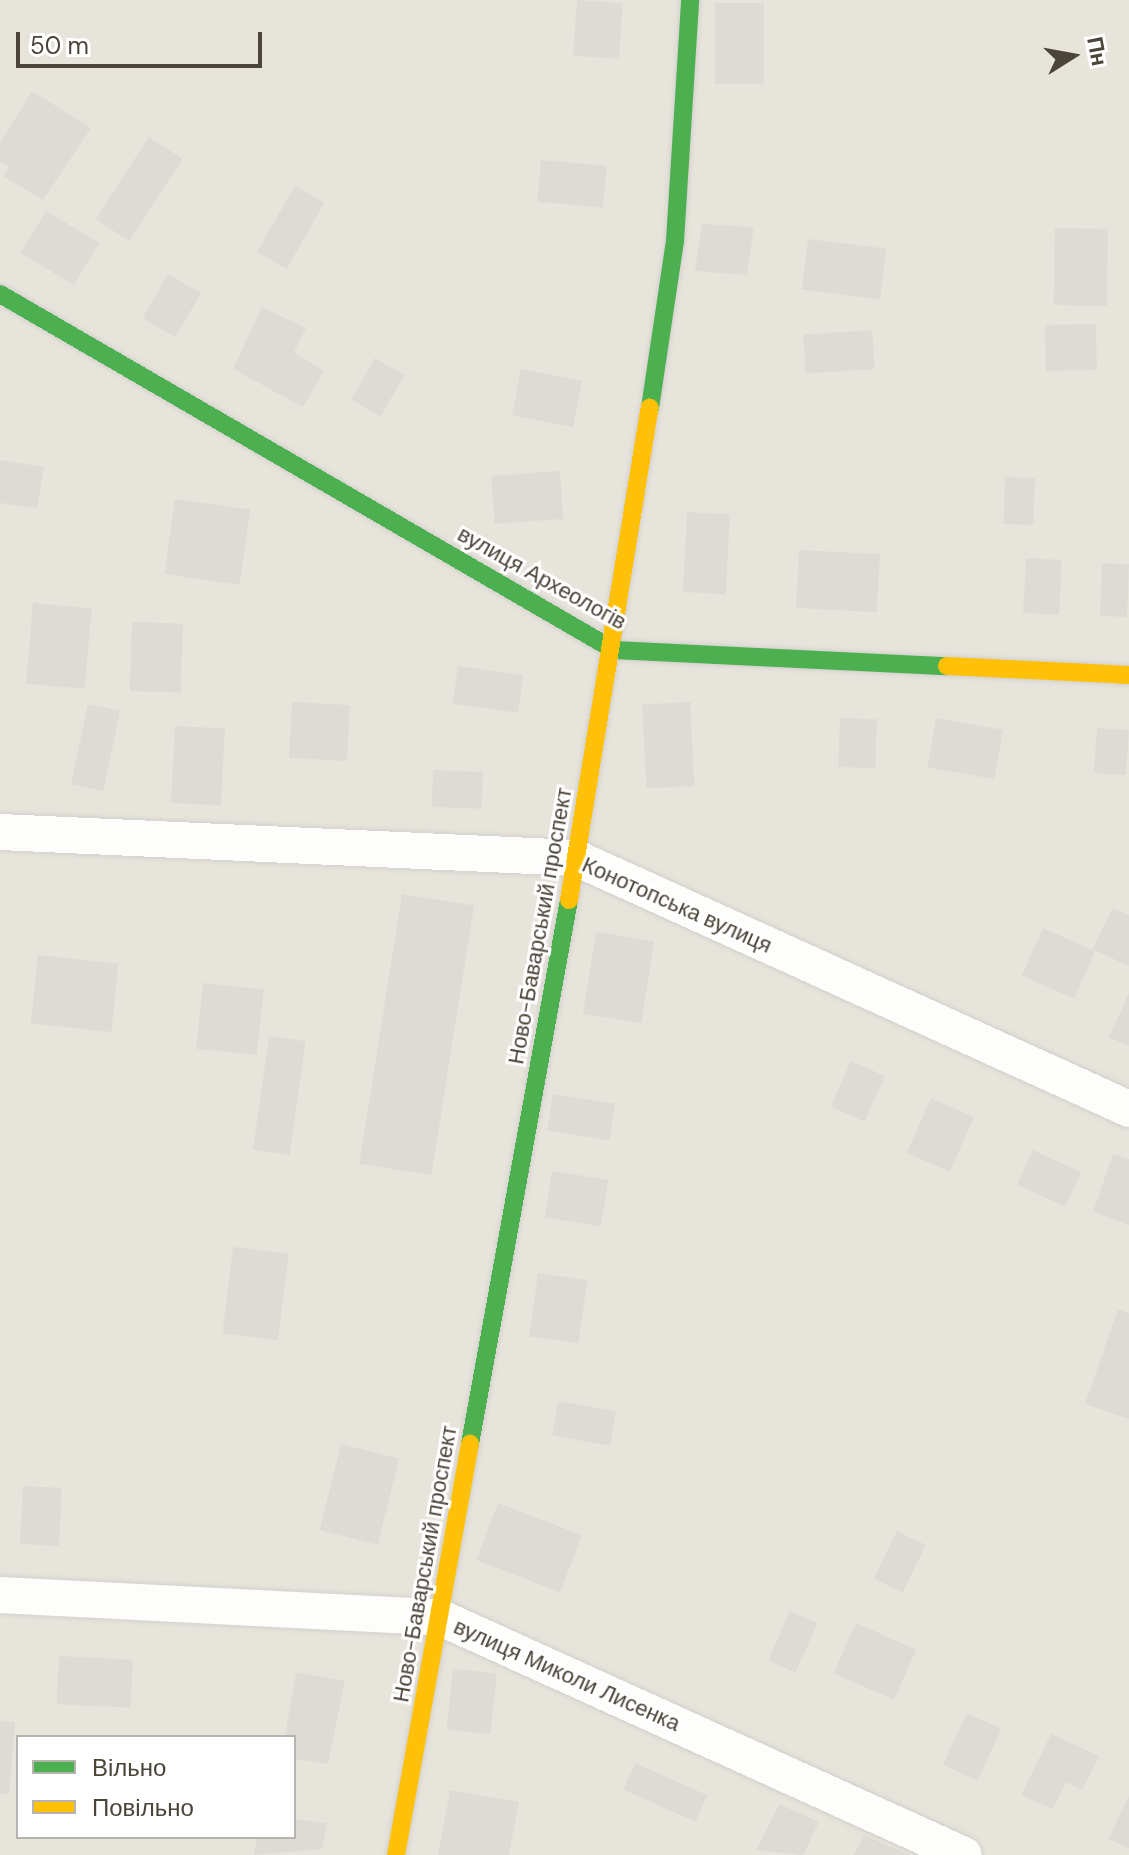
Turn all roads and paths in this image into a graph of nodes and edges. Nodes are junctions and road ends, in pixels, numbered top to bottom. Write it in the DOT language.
graph roads {
  1 [pos="690,0"];
  2 [pos="0,294"];
  3 [pos="614,650"];
  4 [pos="1129,675"];
  5 [pos="0,832"];
  6 [pos="576,858"];
  7 [pos="1129,1109"];
  8 [pos="0,1595"];
  9 [pos="439,1617"];
  10 [pos="396,1855"];
  11 [pos="964,1855"];
  1 -- 3 [label="main road, Ново-Баварський проспект"];
  2 -- 3 [label="main road, вулиця Археологів"];
  3 -- 4 [label="main road, вулиця Археологів"];
  3 -- 6 [label="main road, Ново-Баварський проспект"];
  5 -- 6 [label="street, Конотопська вулиця"];
  6 -- 7 [label="street, Конотопська вулиця"];
  6 -- 9 [label="main road, Ново-Баварський проспект"];
  8 -- 9 [label="street, вулиця Миколи Лисенка"];
  9 -- 10 [label="main road, Ново-Баварський проспект"];
  9 -- 11 [label="street, вулиця Миколи Лисенка"];
}
